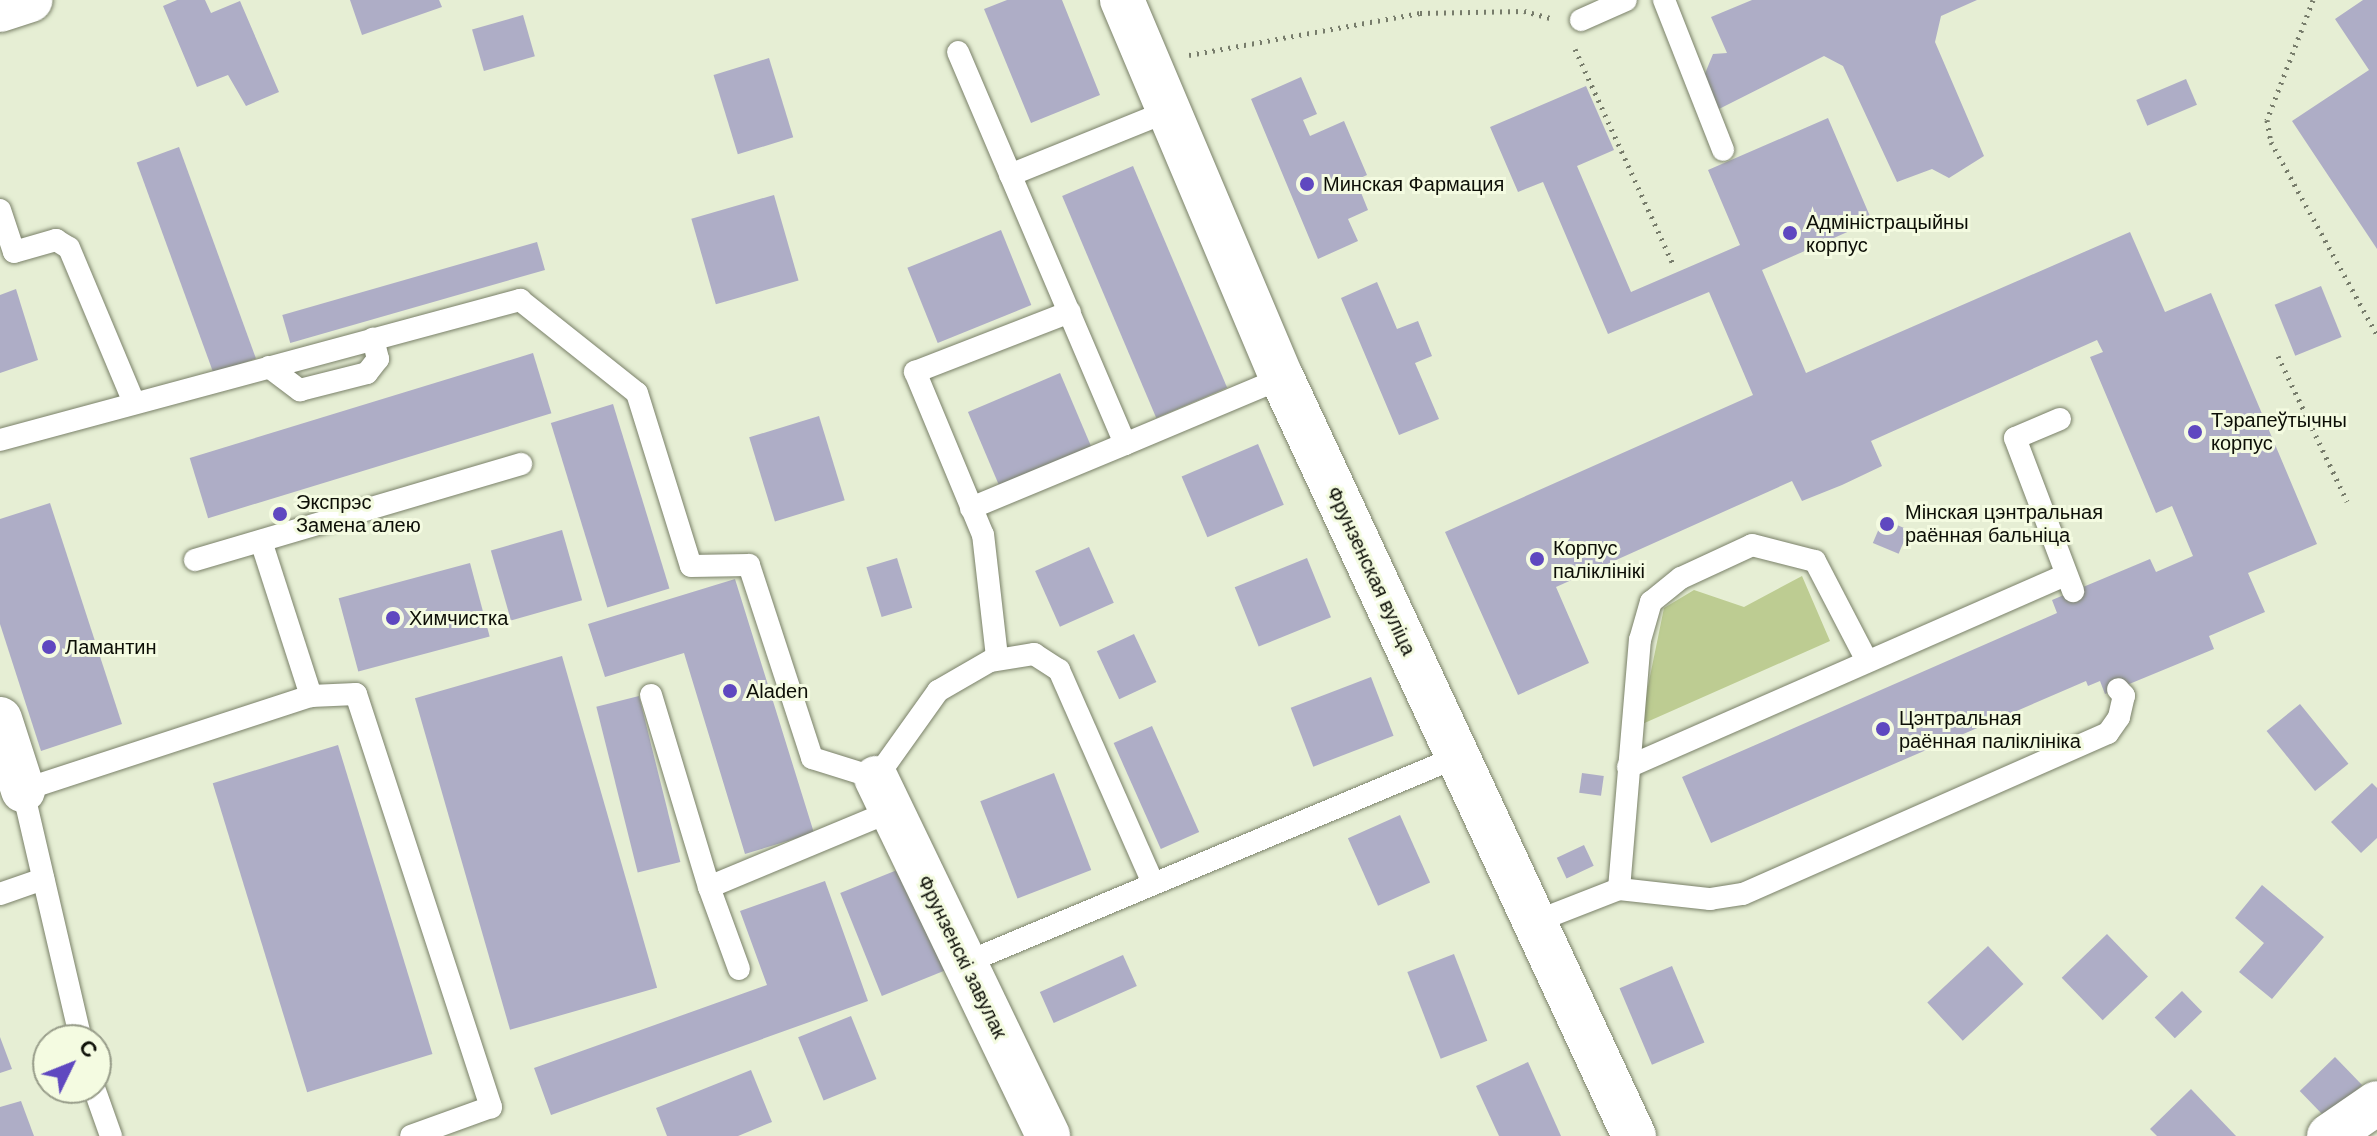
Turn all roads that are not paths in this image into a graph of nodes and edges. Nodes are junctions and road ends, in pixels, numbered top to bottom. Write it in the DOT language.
graph roads {
  1 [pos="30,0"];
  2 [pos="1122,0"];
  3 [pos="1626,0"];
  4 [pos="1664,0"];
  5 [pos="0,10"];
  6 [pos="1572,27"];
  7 [pos="958,52"];
  8 [pos="1171,110"];
  9 [pos="1723,150"];
  10 [pos="1010,175"];
  11 [pos="0,210"];
  12 [pos="7,254"];
  13 [pos="1070,312"];
  14 [pos="373,339"];
  15 [pos="269,367"];
  16 [pos="1282,378"];
  17 [pos="134,403"];
  18 [pos="2060,419"];
  19 [pos="0,440"];
  20 [pos="1125,444"];
  21 [pos="521,464"];
  22 [pos="971,508"];
  23 [pos="261,541"];
  24 [pos="195,560"];
  25 [pos="991,661"];
  26 [pos="1867,661"];
  27 [pos="2118,689"];
  28 [pos="651,695"];
  29 [pos="311,696"];
  30 [pos="0,719"];
  31 [pos="1457,757"];
  32 [pos="1628,767"];
  33 [pos="23,790"];
  34 [pos="884,795"];
  35 [pos="43,879"];
  36 [pos="1153,883"];
  37 [pos="709,887"];
  38 [pos="1619,889"];
  39 [pos="0,894"];
  40 [pos="1537,921"];
  41 [pos="965,963"];
  42 [pos="739,969"];
  43 [pos="77,1024"];
  44 [pos="2377,1103"];
  45 [pos="100,1104"];
  46 [pos="111,1136"];
  47 [pos="411,1136"];
  48 [pos="1048,1136"];
  49 [pos="1634,1136"];
  50 [pos="2329,1136"];
  1 -- 5 [label="street"];
  2 -- 8 [label="street, Фрунзенская вуліца"];
  3 -- 6 [label="lane"];
  4 -- 9 [label="lane"];
  7 -- 10 [label="lane"];
  8 -- 10 [label="lane"];
  8 -- 16 [label="street, Фрунзенская вуліца"];
  10 -- 13 [label="lane"];
  11 -- 12 [label="lane"];
  12 -- 17 [label="lane"];
  13 -- 20 [label="lane"];
  13 -- 22 [label="lane"];
  14 -- 15 [label="lane"];
  14 -- 15 [label="lane"];
  14 -- 34 [label="lane"];
  15 -- 17 [label="lane"];
  16 -- 20 [label="lane"];
  16 -- 31 [label="street, Фрунзенская вуліца"];
  17 -- 19 [label="lane"];
  18 -- 26 [label="lane"];
  20 -- 22 [label="lane"];
  21 -- 23 [label="lane"];
  22 -- 25 [label="lane"];
  23 -- 24 [label="lane"];
  23 -- 29 [label="lane"];
  25 -- 34 [label="lane"];
  25 -- 36 [label="lane"];
  26 -- 32 [label="lane"];
  26 -- 32 [label="lane"];
  27 -- 38 [label="lane"];
  28 -- 37 [label="lane"];
  29 -- 33 [label="lane"];
  29 -- 47 [label="lane"];
  30 -- 33 [label="street"];
  31 -- 36 [label="lane"];
  31 -- 40 [label="street, Фрунзенская вуліца"];
  32 -- 38 [label="lane"];
  33 -- 35 [label="lane"];
  34 -- 37 [label="lane"];
  34 -- 41 [label="street, Фрунзенскі завулак"];
  35 -- 39 [label="lane"];
  35 -- 43 [label="lane"];
  36 -- 41 [label="lane"];
  37 -- 42 [label="lane"];
  38 -- 40 [label="lane"];
  40 -- 49 [label="street, Фрунзенская вуліца"];
  41 -- 48 [label="street, Фрунзенскі завулак"];
  44 -- 50 [label="street"];
  45 -- 46 [label="lane"];
}
